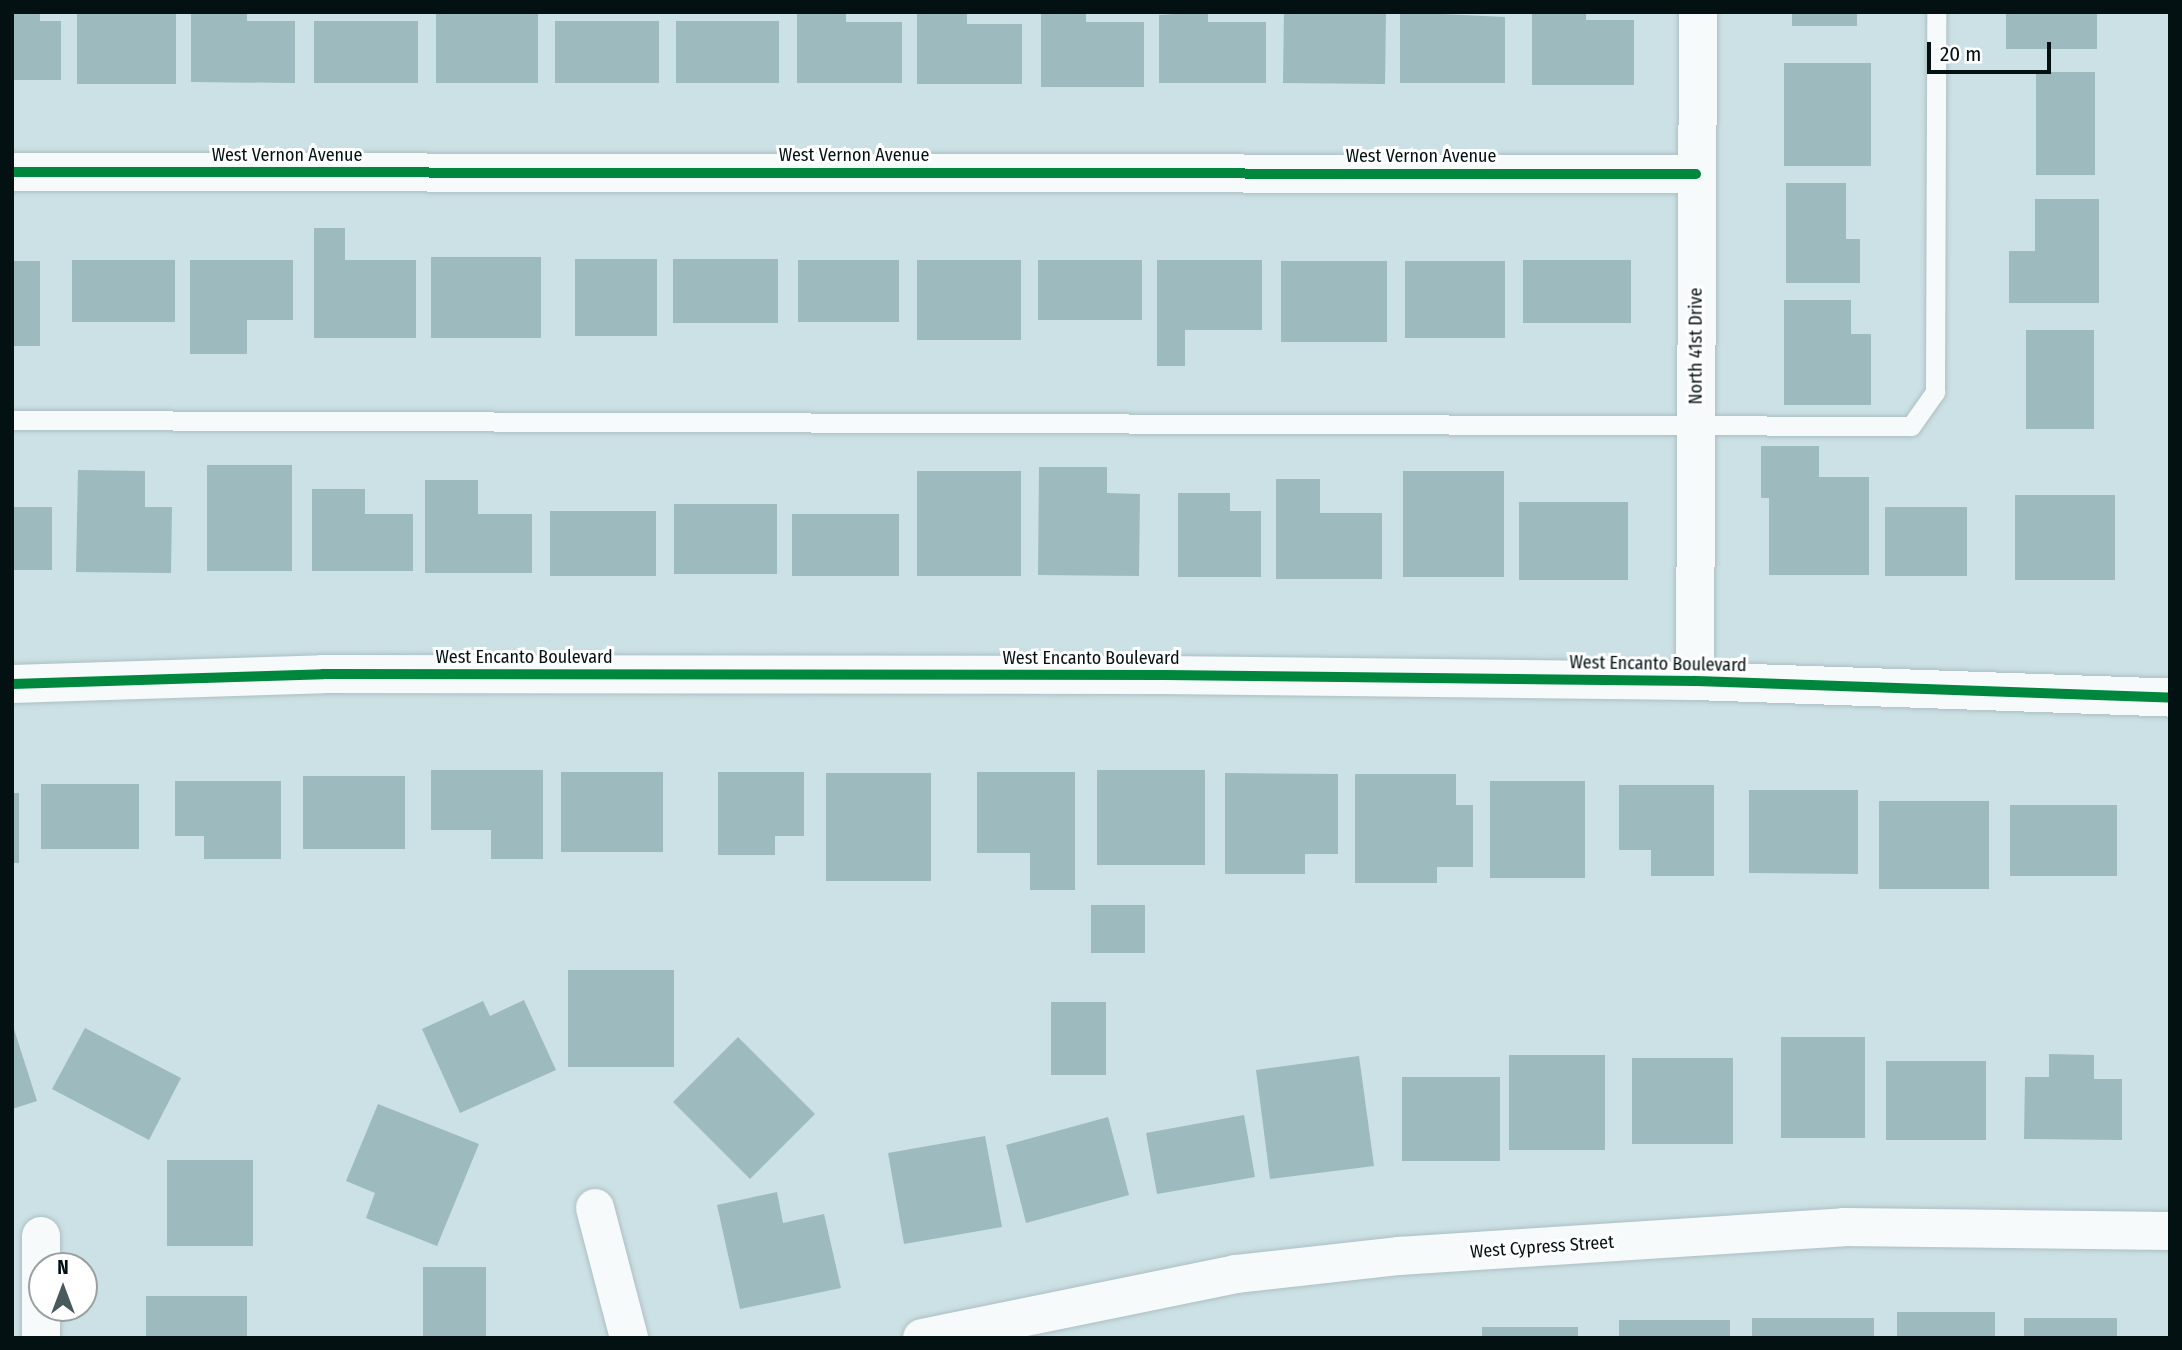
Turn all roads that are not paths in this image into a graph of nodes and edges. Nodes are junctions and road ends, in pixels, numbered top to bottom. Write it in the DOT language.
graph roads {
  1 [pos="1698,12"];
  2 [pos="1936,12"];
  3 [pos="12,172"];
  4 [pos="1696,174"];
  5 [pos="12,420"];
  6 [pos="1695,424"];
  7 [pos="1695,681"];
  8 [pos="12,684"];
  9 [pos="2170,698"];
  10 [pos="595,1208"];
  11 [pos="2170,1231"];
  12 [pos="41,1237"];
  13 [pos="41,1338"];
  14 [pos="629,1338"];
  15 [pos="922,1338"];
  1 -- 4 [label="street, North 41st Drive"];
  2 -- 6 [label="lane"];
  3 -- 4 [label="street, West Vernon Avenue"];
  4 -- 6 [label="street, North 41st Drive"];
  5 -- 6 [label="lane"];
  6 -- 7 [label="street, North 41st Drive"];
  7 -- 8 [label="street, West Encanto Boulevard"];
  7 -- 9 [label="street, West Encanto Boulevard"];
  10 -- 14 [label="street"];
  11 -- 15 [label="street, West Cypress Street"];
  12 -- 13 [label="street"];
}
